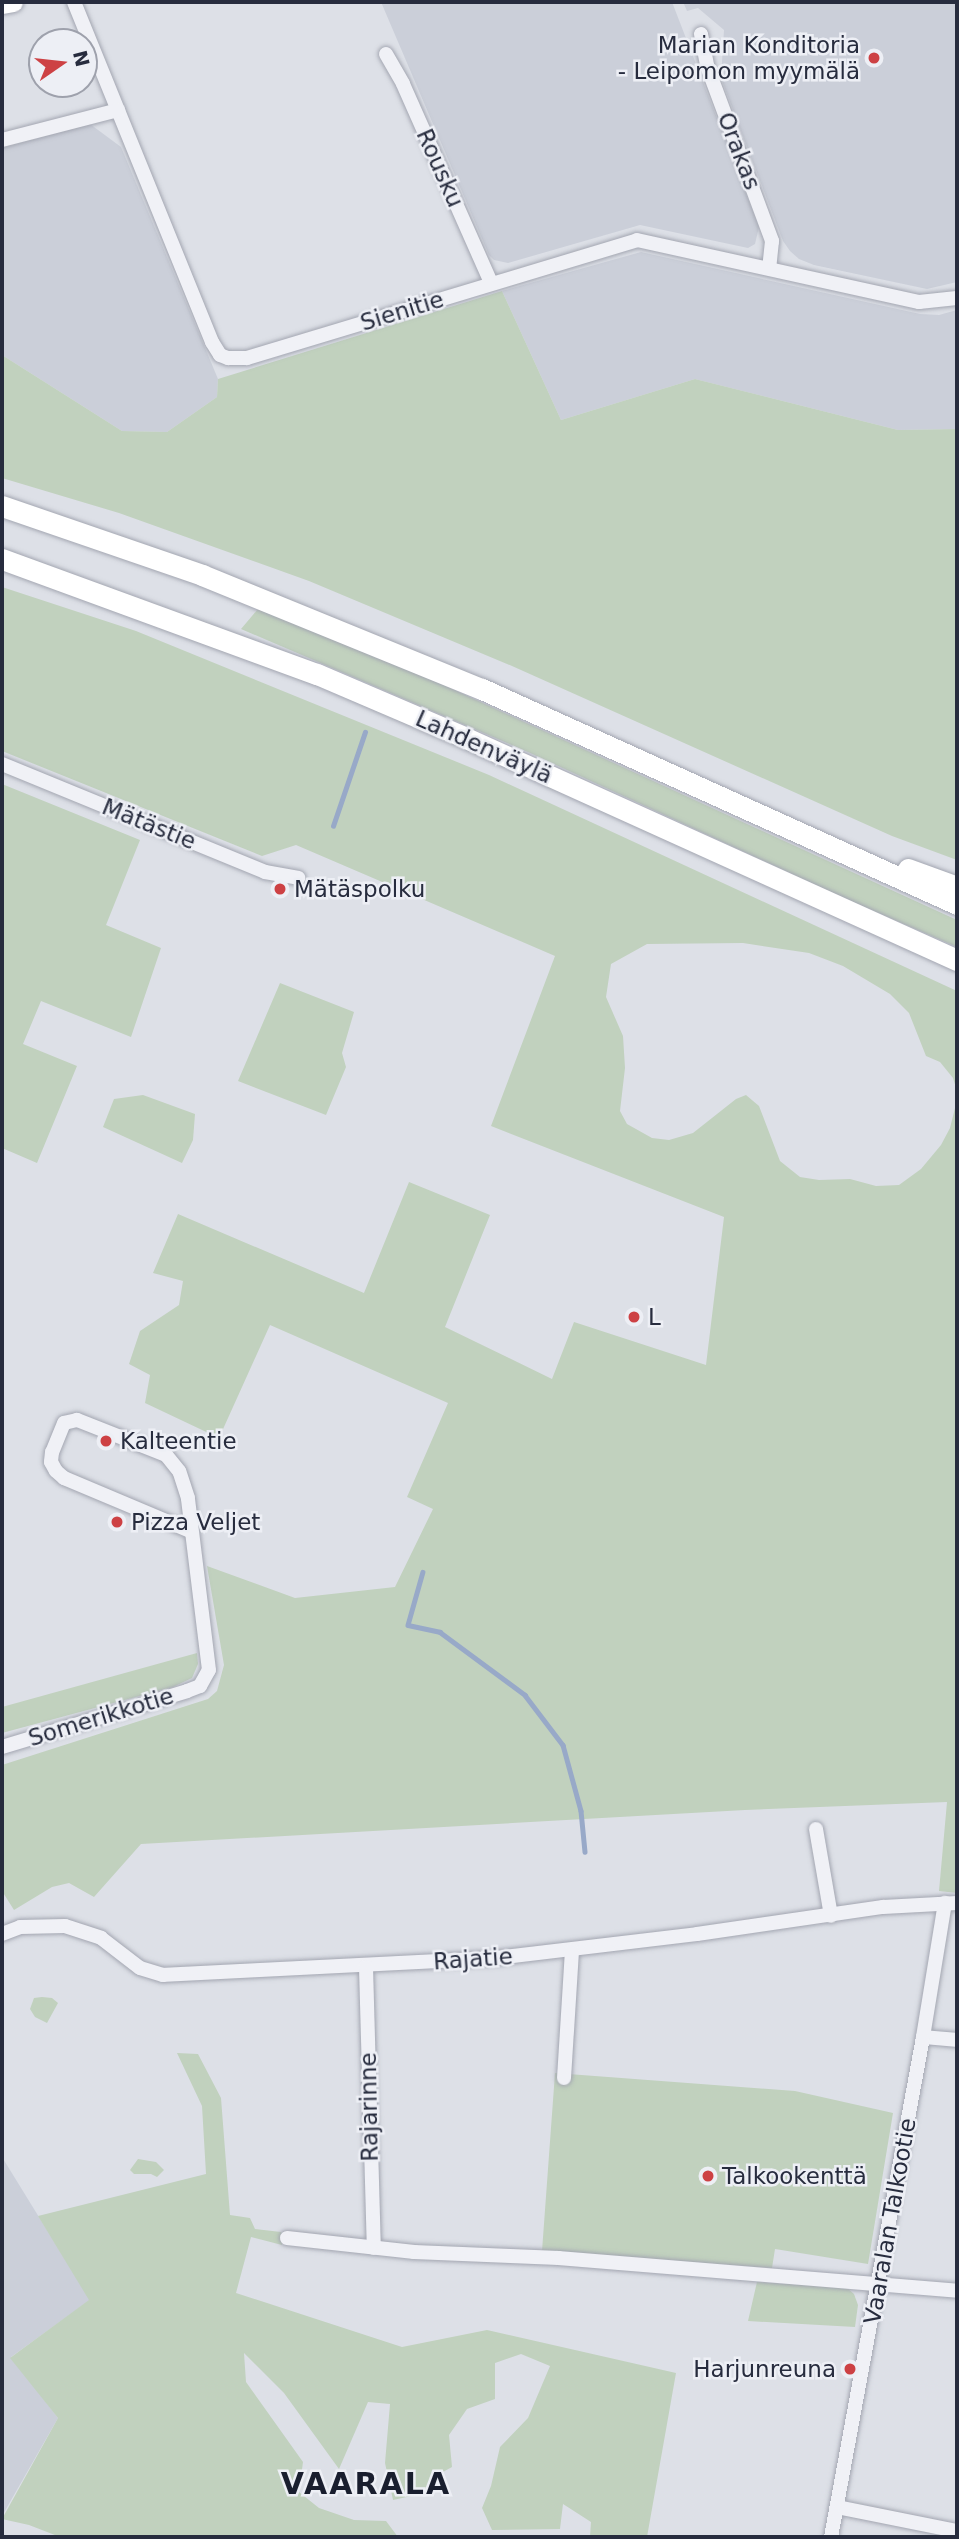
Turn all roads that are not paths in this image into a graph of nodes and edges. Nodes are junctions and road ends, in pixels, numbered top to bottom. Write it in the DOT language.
graph roads {
  1 [pos="13,2"];
  2 [pos="74,2"];
  3 [pos="2,4"];
  4 [pos="701,34"];
  5 [pos="386,54"];
  6 [pos="118,110"];
  7 [pos="2,140"];
  8 [pos="769,268"];
  9 [pos="491,283"];
  10 [pos="957,298"];
  11 [pos="2,506"];
  12 [pos="2,559"];
  13 [pos="2,764"];
  14 [pos="816,840"];
  15 [pos="299,878"];
  16 [pos="957,887"];
  17 [pos="957,904"];
  18 [pos="957,960"];
  19 [pos="190,1531"];
  20 [pos="2,1747"];
  21 [pos="816,1829"];
  22 [pos="951,1903"];
  23 [pos="831,1916"];
  24 [pos="2,1934"];
  25 [pos="572,1950"];
  26 [pos="366,1967"];
  27 [pos="923,2038"];
  28 [pos="957,2040"];
  29 [pos="564,2078"];
  30 [pos="287,2238"];
  31 [pos="374,2248"];
  32 [pos="879,2285"];
  33 [pos="957,2291"];
  34 [pos="837,2507"];
  35 [pos="957,2530"];
  36 [pos="831,2537"];
  1 -- 3 [label="main road"];
  2 -- 6 [label="street, Sienitie"];
  4 -- 8 [label="street, Orakas"];
  5 -- 9 [label="street, Rousku"];
  6 -- 7 [label="street"];
  6 -- 9 [label="street, Sienitie"];
  8 -- 9 [label="street, Sienitie"];
  8 -- 10 [label="street, Sienitie"];
  11 -- 14 [label="highway"];
  12 -- 18 [label="highway, Lahdenväylä"];
  13 -- 15 [label="street, Mätästie"];
  14 -- 16 [label="highway"];
  14 -- 17 [label="highway"];
  19 -- 19 [label="street"];
  19 -- 20 [label="street, Somerikkotie"];
  21 -- 23 [label="street"];
  22 -- 23 [label="street, Rajatie"];
  22 -- 27 [label="street, Vaaralan Talkootie"];
  23 -- 25 [label="street, Rajatie"];
  24 -- 26 [label="street, Rajatie"];
  25 -- 26 [label="street, Rajatie"];
  25 -- 29 [label="street"];
  26 -- 31 [label="street, Rajarinne"];
  27 -- 28 [label="street"];
  27 -- 32 [label="street, Vaaralan Talkootie"];
  30 -- 31 [label="street"];
  31 -- 32 [label="street"];
  32 -- 33 [label="street"];
  32 -- 34 [label="street, Vaaralan Talkootie"];
  34 -- 35 [label="street"];
  34 -- 36 [label="street, Vaaralan Talkootie"];
}
